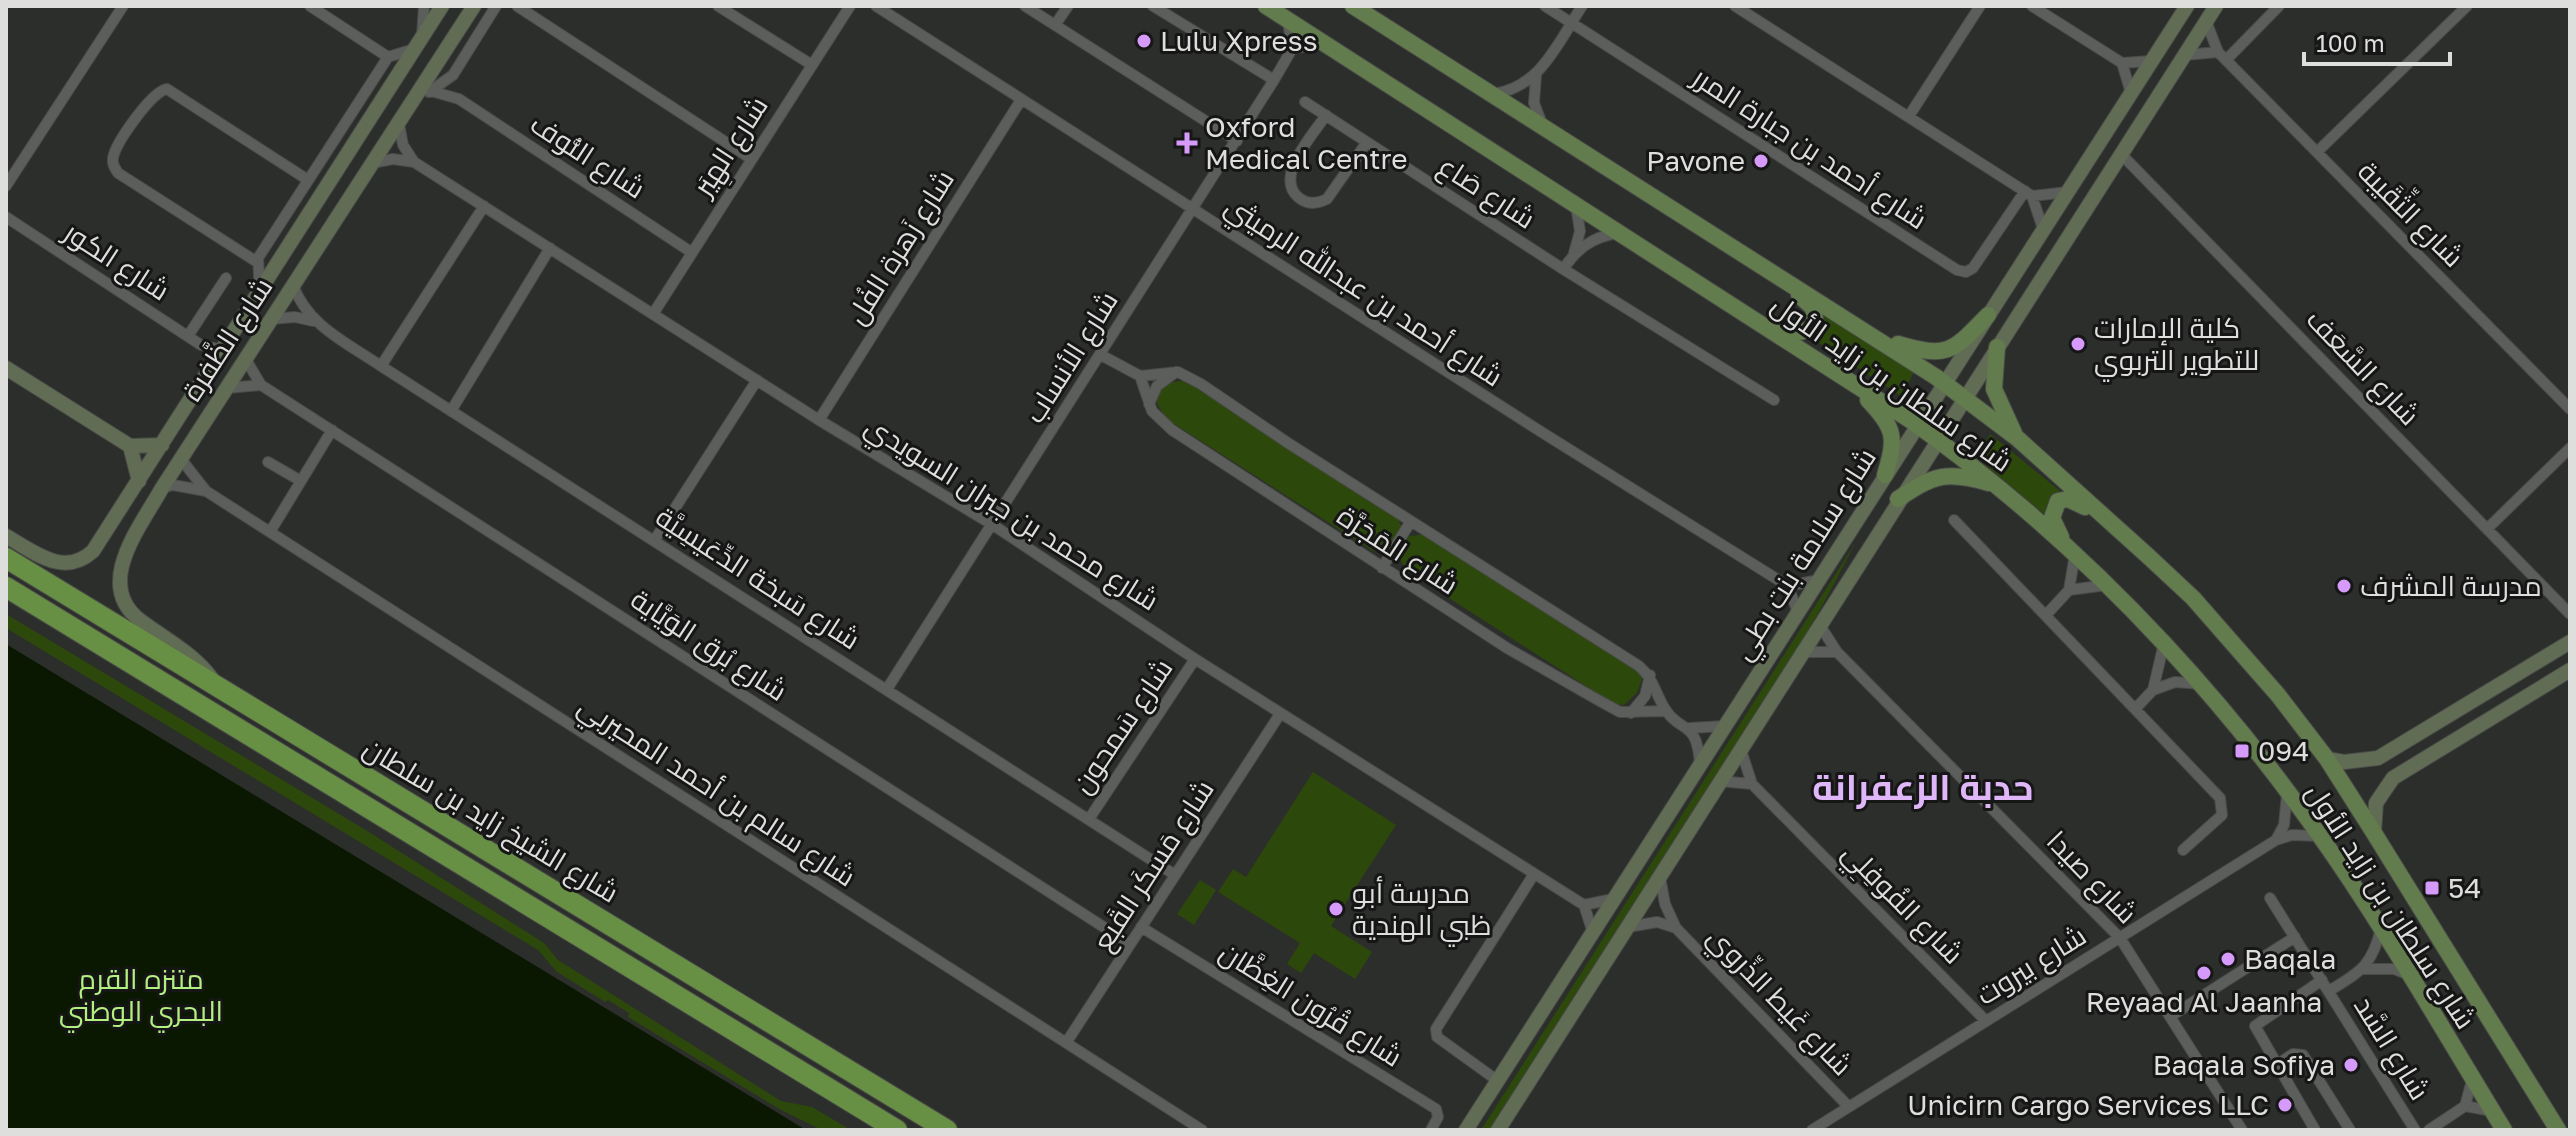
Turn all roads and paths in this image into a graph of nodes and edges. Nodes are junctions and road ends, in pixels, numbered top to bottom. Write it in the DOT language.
graph roads {
  1 [pos="123,6"];
  2 [pos="310,6"];
  3 [pos="424,6"];
  4 [pos="442,6"];
  5 [pos="474,6"];
  6 [pos="518,6"];
  7 [pos="718,6"];
  8 [pos="850,6"];
  9 [pos="876,6"];
  10 [pos="1025,6"];
  11 [pos="1068,6"];
  12 [pos="1153,6"];
  13 [pos="1266,6"];
  14 [pos="1353,6"];
  15 [pos="1545,6"];
  16 [pos="1582,6"];
  17 [pos="1735,6"];
  18 [pos="1980,6"];
  19 [pos="2032,6"];
  20 [pos="2216,6"];
  21 [pos="2279,6"];
  22 [pos="2467,6"];
  23 [pos="2186,7"];
  24 [pos="495,8"];
  25 [pos="1288,21"];
  26 [pos="2206,21"];
  27 [pos="1571,22"];
  28 [pos="1055,25"];
  29 [pos="1322,42"];
  30 [pos="418,43"];
  31 [pos="1292,49"];
  32 [pos="2185,55"];
  33 [pos="2222,56"];
  34 [pos="388,57"];
  35 [pos="2151,61"];
  36 [pos="2122,63"];
  37 [pos="812,65"];
  38 [pos="453,75"];
  39 [pos="1536,76"];
  40 [pos="1274,80"];
  41 [pos="423,93"];
  42 [pos="2131,93"];
  43 [pos="1491,94"];
  44 [pos="459,99"];
  45 [pos="1021,100"];
  46 [pos="1305,102"];
  47 [pos="1326,115"];
  48 [pos="1909,116"];
  49 [pos="398,122"];
  50 [pos="1546,129"];
  51 [pos="1237,141"];
  52 [pos="1367,142"];
  53 [pos="2317,152"];
  54 [pos="2121,154"];
  55 [pos="750,158"];
  56 [pos="414,162"];
  57 [pos="372,163"];
  58 [pos="308,180"];
  59 [pos="6,186"];
  60 [pos="2068,192"];
  61 [pos="2028,194"];
  62 [pos="484,206"];
  63 [pos="1576,206"];
  64 [pos="1193,210"];
  65 [pos="6,217"];
  66 [pos="2043,229"];
  67 [pos="1618,233"];
  68 [pos="550,248"];
  69 [pos="691,252"];
  70 [pos="1574,253"];
  71 [pos="257,262"];
  72 [pos="1769,267"];
  73 [pos="1563,269"];
  74 [pos="226,278"];
  75 [pos="293,285"];
  76 [pos="260,292"];
  77 [pos="653,314"];
  78 [pos="1988,315"];
  79 [pos="271,319"];
  80 [pos="315,322"];
  81 [pos="1762,323"];
  82 [pos="188,336"];
  83 [pos="1881,339"];
  84 [pos="201,345"];
  85 [pos="1997,347"];
  86 [pos="223,350"];
  87 [pos="1101,355"];
  88 [pos="245,358"];
  89 [pos="213,366"];
  90 [pos="381,366"];
  91 [pos="6,368"];
  92 [pos="1178,372"];
  93 [pos="1140,376"];
  94 [pos="757,380"];
  95 [pos="1944,383"];
  96 [pos="261,385"];
  97 [pos="227,388"];
  98 [pos="1859,390"];
  99 [pos="1965,398"];
  100 [pos="1774,400"];
  101 [pos="1149,404"];
  102 [pos="2570,409"];
  103 [pos="451,411"];
  104 [pos="819,420"];
  105 [pos="1919,426"];
  106 [pos="332,430"];
  107 [pos="2017,438"];
  108 [pos="1936,439"];
  109 [pos="162,445"];
  110 [pos="130,446"];
  111 [pos="2570,448"];
  112 [pos="181,459"];
  113 [pos="268,462"];
  114 [pos="1885,475"];
  115 [pos="139,481"];
  116 [pos="301,481"];
  117 [pos="1996,485"];
  118 [pos="162,488"];
  119 [pos="206,491"];
  120 [pos="1898,499"];
  121 [pos="1954,520"];
  122 [pos="1411,521"];
  123 [pos="2114,524"];
  124 [pos="993,525"];
  125 [pos="111,527"];
  126 [pos="2487,529"];
  127 [pos="270,532"];
  128 [pos="6,536"];
  129 [pos="134,538"];
  130 [pos="654,541"];
  131 [pos="2070,549"];
  132 [pos="6,558"];
  133 [pos="1382,568"];
  134 [pos="1819,580"];
  135 [pos="2109,585"];
  136 [pos="1788,586"];
  137 [pos="6,587"];
  138 [pos="2069,590"];
  139 [pos="1798,613"];
  140 [pos="2570,614"];
  141 [pos="2046,615"];
  142 [pos="1819,624"];
  143 [pos="2570,642"];
  144 [pos="2164,643"];
  145 [pos="1801,652"];
  146 [pos="1837,652"];
  147 [pos="1195,659"];
  148 [pos="2570,670"];
  149 [pos="1650,675"];
  150 [pos="2201,684"];
  151 [pos="218,687"];
  152 [pos="887,689"];
  153 [pos="2153,690"];
  154 [pos="2136,708"];
  155 [pos="1666,711"];
  156 [pos="1631,713"];
  157 [pos="1280,714"];
  158 [pos="1725,726"];
  159 [pos="1690,728"];
  160 [pos="2416,735"];
  161 [pos="1741,747"];
  162 [pos="2431,755"];
  163 [pos="2327,759"];
  164 [pos="1700,765"];
  165 [pos="1719,781"];
  166 [pos="1752,784"];
  167 [pos="2287,794"];
  168 [pos="1089,819"];
  169 [pos="2374,833"];
  170 [pos="2319,836"];
  171 [pos="2276,840"];
  172 [pos="2183,850"];
  173 [pos="1534,874"];
  174 [pos="1175,875"];
  175 [pos="1659,875"];
  176 [pos="1616,897"];
  177 [pos="2270,898"];
  178 [pos="1584,905"];
  179 [pos="1141,927"];
  180 [pos="1626,928"];
  181 [pos="1676,928"];
  182 [pos="2381,929"];
  183 [pos="1593,933"];
  184 [pos="2295,937"];
  185 [pos="2120,938"];
  186 [pos="1130,944"];
  187 [pos="2364,969"];
  188 [pos="2409,975"];
  189 [pos="2322,980"];
  190 [pos="2329,991"];
  191 [pos="2171,1016"];
  192 [pos="1986,1021"];
  193 [pos="1066,1043"];
  194 [pos="2275,1066"];
  195 [pos="2472,1080"];
  196 [pos="1498,1081"];
  197 [pos="2465,1106"];
  198 [pos="1849,1107"];
  199 [pos="2492,1111"];
  200 [pos="1500,1128"];
  201 [pos="897,1130"];
  202 [pos="947,1130"];
  203 [pos="1202,1130"];
  204 [pos="1431,1130"];
  205 [pos="1466,1130"];
  206 [pos="1812,1130"];
  207 [pos="2242,1130"];
  208 [pos="2315,1130"];
  209 [pos="2350,1130"];
  210 [pos="2415,1130"];
  211 [pos="2429,1130"];
  212 [pos="2504,1130"];
  213 [pos="2558,1130"];
  1 -- 59 [label="street"];
  2 -- 34 [label="street"];
  3 -- 30 [label="street, شارع الظَّفرة"];
  4 -- 30 [label="main road, شارع الظَّفرة"];
  5 -- 41 [label="main road, شارع الظَّفرة"];
  6 -- 24 [label="street"];
  6 -- 55 [label="street"];
  7 -- 37 [label="street"];
  8 -- 37 [label="street, شارع الهِيَر"];
  9 -- 45 [label="street, شارع أحمد بن عبدالله الرميثي"];
  10 -- 28 [label="street"];
  11 -- 28 [label="street"];
  12 -- 40 [label="street"];
  13 -- 25 [label="main road, شارع سلطان بن زايد الأول"];
  14 -- 43 [label="main road, شارع سلطان بن زايد الأول"];
  15 -- 27 [label="street, شارع أحمد بن جبارة المرر"];
  16 -- 27 [label="street"];
  17 -- 48 [label="street"];
  18 -- 48 [label="street"];
  19 -- 36 [label="street"];
  20 -- 26 [label="main road, شارع سلامة بنت بطي"];
  21 -- 33 [label="street"];
  22 -- 53 [label="street"];
  23 -- 35 [label="main road, شارع سلامة بنت بطي"];
  24 -- 38 [label="street"];
  25 -- 29 [label="main road, شارع سلطان بن زايد الأول"];
  25 -- 31 [label="street"];
  26 -- 32 [label="main road, شارع سلامة بنت بطي"];
  26 -- 33 [label="street, شارع الثِّقَيبة"];
  27 -- 39 [label="street"];
  27 -- 61 [label="street, شارع أحمد بن جبارة المرر"];
  28 -- 51 [label="street"];
  29 -- 31 [label="street"];
  29 -- 63 [label="main road, شارع سلطان بن زايد الأول"];
  30 -- 34 [label="street"];
  30 -- 76 [label="main road, شارع الظَّفرة"];
  31 -- 40 [label="street, شارع الأنساب"];
  32 -- 33 [label="street"];
  32 -- 54 [label="main road, شارع سلامة بنت بطي"];
  33 -- 53 [label="street, شارع الثِّقَيبة"];
  34 -- 58 [label="street, شارع الظَّفرة"];
  35 -- 36 [label="street"];
  35 -- 42 [label="main road, شارع سلامة بنت بطي"];
  36 -- 42 [label="street"];
  37 -- 55 [label="street, شارع الهِيَر"];
  38 -- 41 [label="street"];
  38 -- 44 [label="street"];
  39 -- 43 [label="street"];
  39 -- 50 [label="street"];
  40 -- 51 [label="street, شارع الأنساب"];
  41 -- 44 [label="street, شارع النُّوف"];
  41 -- 49 [label="main road, شارع الظَّفرة"];
  42 -- 60 [label="main road, شارع سلامة بنت بطي"];
  43 -- 50 [label="main road, شارع سلطان بن زايد الأول"];
  44 -- 69 [label="street, شارع النُّوف"];
  45 -- 64 [label="street, شارع أحمد بن عبدالله الرميثي"];
  45 -- 104 [label="street, شارع زَهرة الفُل"];
  46 -- 47 [label="street, شارع صَاع"];
  47 -- 52 [label="street, شارع صَاع"];
  47 -- 52 [label="street"];
  48 -- 61 [label="street"];
  49 -- 56 [label="street"];
  49 -- 57 [label="main road, شارع الظَّفرة"];
  50 -- 72 [label="main road, شارع سلطان بن زايد الأول"];
  51 -- 64 [label="street, شارع الأنساب"];
  52 -- 73 [label="street, شارع صَاع"];
  53 -- 102 [label="street, شارع الثِّقَيبة"];
  54 -- 85 [label="main road, شارع سلامة بنت بطي"];
  54 -- 126 [label="street, شارع السَّعَف"];
  55 -- 69 [label="street, شارع الهِيَر"];
  56 -- 57 [label="street"];
  56 -- 62 [label="street, شارع محمد بن جبران السويدي"];
  57 -- 75 [label="main road, شارع الظَّفرة"];
  58 -- 71 [label="street, شارع الظَّفرة"];
  58 -- 71 [label="street"];
  60 -- 61 [label="street"];
  60 -- 66 [label="main road, شارع سلامة بنت بطي"];
  61 -- 66 [label="street"];
  62 -- 68 [label="street, شارع محمد بن جبران السويدي"];
  62 -- 90 [label="street"];
  63 -- 67 [label="main road, شارع سلطان بن زايد الأول"];
  63 -- 70 [label="street, شارع صَاع"];
  64 -- 87 [label="street, شارع الأنساب"];
  64 -- 136 [label="street, شارع أحمد بن عبدالله الرميثي"];
  65 -- 82 [label="street, شارع الكور"];
  66 -- 78 [label="main road, شارع سلامة بنت بطي"];
  67 -- 70 [label="street, شارع صَاع"];
  67 -- 81 [label="main road, شارع سلطان بن زايد الأول"];
  68 -- 77 [label="street, شارع محمد بن جبران السويدي"];
  68 -- 103 [label="street"];
  69 -- 77 [label="street, شارع الهِيَر"];
  70 -- 73 [label="street, شارع صَاع"];
  71 -- 76 [label="street, شارع الظَّفرة"];
  72 -- 81 [label="main road"];
  72 -- 83 [label="main road, شارع سلطان بن زايد الأول"];
  73 -- 100 [label="street, شارع صَاع"];
  74 -- 82 [label="street, شارع الظَّفرة"];
  75 -- 79 [label="main road, شارع الظَّفرة"];
  75 -- 80 [label="street, شارع سَبخة الدِّعَيسِيَّة"];
  76 -- 86 [label="main road, شارع الظَّفرة"];
  77 -- 94 [label="street, شارع محمد بن جبران السويدي"];
  78 -- 83 [label="main road"];
  78 -- 95 [label="main road, شارع سلامة بنت بطي"];
  79 -- 80 [label="street, شارع سَبخة الدِّعَيسِيَّة"];
  79 -- 88 [label="main road, شارع الظَّفرة"];
  80 -- 90 [label="street, شارع سَبخة الدِّعَيسِيَّة"];
  81 -- 98 [label="main road, شارع سلطان بن زايد الأول"];
  82 -- 84 [label="street, شارع الكور"];
  83 -- 95 [label="main road, شارع سلطان بن زايد الأول"];
  84 -- 86 [label="street, شارع الكور"];
  84 -- 89 [label="street, شارع الكور"];
  85 -- 99 [label="main road, شارع سلامة بنت بطي"];
  85 -- 107 [label="main road"];
  86 -- 89 [label="main road, شارع الظَّفرة"];
  87 -- 93 [label="street"];
  87 -- 124 [label="street, شارع الأنساب"];
  88 -- 96 [label="street, شارع بُرق الوَيَّاية"];
  88 -- 97 [label="main road, شارع الظَّفرة"];
  89 -- 109 [label="main road, شارع الظَّفرة"];
  90 -- 103 [label="street, شارع سَبخة الدِّعَيسِيَّة"];
  91 -- 110 [label="main road"];
  92 -- 93 [label="street"];
  92 -- 101 [label="street"];
  92 -- 122 [label="street, شارع المَجَرَّة"];
  93 -- 101 [label="street, شارع المَجَرَّة"];
  94 -- 104 [label="street, شارع محمد بن جبران السويدي"];
  94 -- 130 [label="street"];
  95 -- 99 [label="main road, شارع سلطان بن زايد الأول"];
  95 -- 105 [label="main road, شارع سلامة بنت بطي"];
  96 -- 97 [label="street"];
  96 -- 106 [label="street, شارع بُرق الوَيَّاية"];
  97 -- 112 [label="main road, شارع الظَّفرة"];
  98 -- 105 [label="main road, شارع سلطان بن زايد الأول"];
  98 -- 114 [label="main road"];
  99 -- 107 [label="main road, شارع سلطان بن زايد الأول"];
  99 -- 108 [label="main road, شارع سلامة بنت بطي"];
  101 -- 133 [label="street, شارع المَجَرَّة"];
  103 -- 130 [label="street, شارع سَبخة الدِّعَيسِيَّة"];
  104 -- 124 [label="street, شارع محمد بن جبران السويدي"];
  105 -- 108 [label="main road, شارع سلطان بن زايد الأول"];
  105 -- 114 [label="main road, شارع سلامة بنت بطي"];
  106 -- 116 [label="street"];
  106 -- 186 [label="street, شارع بُرق الوَيَّاية"];
  107 -- 123 [label="main road, شارع سلطان بن زايد الأول"];
  108 -- 117 [label="main road, شارع سلطان بن زايد الأول"];
  108 -- 120 [label="main road, شارع سلامة بنت بطي"];
  109 -- 110 [label="main road"];
  109 -- 115 [label="main road, شارع الظَّفرة"];
  110 -- 115 [label="main road"];
  111 -- 126 [label="street"];
  112 -- 118 [label="main road, شارع الظَّفرة"];
  112 -- 119 [label="street, شارع سالم بن أحمد المحيربي"];
  113 -- 116 [label="street"];
  114 -- 134 [label="main road, شارع سلامة بنت بطي"];
  115 -- 125 [label="main road, شارع الظَّفرة"];
  116 -- 127 [label="street"];
  117 -- 120 [label="main road"];
  117 -- 131 [label="main road, شارع سلطان بن زايد الأول"];
  118 -- 119 [label="street, شارع سالم بن أحمد المحيربي"];
  118 -- 129 [label="main road, شارع الظَّفرة"];
  119 -- 127 [label="street, شارع سالم بن أحمد المحيربي"];
  120 -- 142 [label="main road, شارع سلامة بنت بطي"];
  121 -- 141 [label="street"];
  122 -- 133 [label="street"];
  122 -- 149 [label="street, شارع المَجَرَّة"];
  123 -- 131 [label="main road"];
  123 -- 163 [label="main road, شارع سلطان بن زايد الأول"];
  124 -- 147 [label="street, شارع محمد بن جبران السويدي"];
  124 -- 152 [label="street, شارع الأنساب"];
  125 -- 128 [label="main road, شارع الظَّفرة"];
  125 -- 129 [label="main road"];
  126 -- 140 [label="street, شارع السَّعَف"];
  127 -- 193 [label="street, شارع سالم بن أحمد المحيربي"];
  129 -- 151 [label="main road, شارع الظَّفرة"];
  130 -- 152 [label="street, شارع سَبخة الدِّعَيسِيَّة"];
  131 -- 135 [label="main road, شارع سلطان بن زايد الأول"];
  131 -- 138 [label="street"];
  132 -- 151 [label="highway, شارع الشيخ زايد بن سلطان"];
  133 -- 156 [label="street, شارع المَجَرَّة"];
  134 -- 136 [label="street"];
  134 -- 139 [label="main road, شارع سلامة بنت بطي"];
  135 -- 138 [label="street"];
  135 -- 144 [label="main road, شارع سلطان بن زايد الأول"];
  136 -- 139 [label="street"];
  137 -- 201 [label="highway, شارع الشيخ زايد بن سلطان"];
  138 -- 141 [label="street"];
  139 -- 158 [label="main road, شارع سلامة بنت بطي"];
  141 -- 154 [label="street"];
  142 -- 145 [label="main road, شارع سلامة بنت بطي"];
  142 -- 146 [label="street, شارع صيدا"];
  143 -- 160 [label="main road"];
  144 -- 150 [label="main road, شارع سلطان بن زايد الأول"];
  144 -- 153 [label="street"];
  145 -- 146 [label="street"];
  145 -- 161 [label="main road, شارع سلامة بنت بطي"];
  146 -- 185 [label="street, شارع صيدا"];
  147 -- 157 [label="street, شارع محمد بن جبران السويدي"];
  147 -- 168 [label="street, شارع سَمحون"];
  148 -- 162 [label="main road"];
  149 -- 155 [label="street"];
  149 -- 156 [label="street"];
  150 -- 153 [label="street"];
  150 -- 167 [label="main road, شارع سلطان بن زايد الأول"];
  151 -- 202 [label="highway, شارع الشيخ زايد بن سلطان"];
  152 -- 168 [label="street, شارع سَبخة الدِّعَيسِيَّة"];
  153 -- 154 [label="street"];
  154 -- 172 [label="street"];
  155 -- 156 [label="street, شارع المَجَرَّة"];
  155 -- 159 [label="street"];
  157 -- 173 [label="street, شارع محمد بن جبران السويدي"];
  157 -- 174 [label="street, شارع مَسكَر القَبع"];
  158 -- 159 [label="street"];
  158 -- 164 [label="main road, شارع سلامة بنت بطي"];
  159 -- 164 [label="street"];
  160 -- 162 [label="main road"];
  160 -- 163 [label="main road"];
  161 -- 165 [label="main road, شارع سلامة بنت بطي"];
  161 -- 166 [label="street, شارع الفُوفِلِي"];
  162 -- 169 [label="main road"];
  163 -- 169 [label="main road, شارع سلطان بن زايد الأول"];
  164 -- 176 [label="main road, شارع سلامة بنت بطي"];
  165 -- 166 [label="street"];
  165 -- 175 [label="main road, شارع سلامة بنت بطي"];
  166 -- 192 [label="street, شارع الفُوفِلِي"];
  167 -- 170 [label="main road, شارع سلطان بن زايد الأول"];
  167 -- 171 [label="street"];
  168 -- 174 [label="street, شارع سَبخة الدِّعَيسِيَّة"];
  169 -- 213 [label="main road, شارع سلطان بن زايد الأول"];
  170 -- 171 [label="street, شارع بيروت"];
  170 -- 182 [label="main road, شارع سلطان بن زايد الأول"];
  171 -- 185 [label="street, شارع بيروت"];
  173 -- 178 [label="street, شارع محمد بن جبران السويدي"];
  173 -- 196 [label="street"];
  174 -- 179 [label="street, شارع مَسكَر القَبع"];
  175 -- 180 [label="main road, شارع سلامة بنت بطي"];
  175 -- 181 [label="street, شارع غَيط الذِّروي"];
  176 -- 178 [label="street"];
  176 -- 183 [label="main road, شارع سلامة بنت بطي"];
  177 -- 184 [label="street, شارع السَّد"];
  178 -- 183 [label="street"];
  179 -- 186 [label="street, شارع مَسكَر القَبع"];
  179 -- 204 [label="street, شارع قُرُون الغِظَّان"];
  180 -- 181 [label="street, شارع غَيط الذِّروي"];
  180 -- 200 [label="main road, شارع سلامة بنت بطي"];
  181 -- 198 [label="street, شارع غَيط الذِّروي"];
  182 -- 187 [label="street, شارع السَّد"];
  182 -- 188 [label="main road, شارع سلطان بن زايد الأول"];
  183 -- 196 [label="main road, شارع سلامة بنت بطي"];
  184 -- 189 [label="street, شارع السَّد"];
  184 -- 191 [label="street"];
  185 -- 191 [label="street, شارع صيدا"];
  185 -- 192 [label="street, شارع بيروت"];
  186 -- 193 [label="street, شارع مَسكَر القَبع"];
  187 -- 188 [label="street, شارع السَّد"];
  187 -- 190 [label="street, شارع السَّد"];
  188 -- 195 [label="main road, شارع سلطان بن زايد الأول"];
  189 -- 190 [label="street, شارع السَّد"];
  189 -- 194 [label="street"];
  190 -- 210 [label="street, شارع السَّد"];
  191 -- 207 [label="street, شارع صيدا"];
  192 -- 198 [label="street, شارع بيروت"];
  193 -- 203 [label="street, شارع سالم بن أحمد المحيربي"];
  194 -- 208 [label="street"];
  194 -- 209 [label="street"];
  195 -- 197 [label="street, شارع السَّد"];
  195 -- 199 [label="main road, شارع سلطان بن زايد الأول"];
  196 -- 205 [label="main road, شارع سلامة بنت بطي"];
  197 -- 199 [label="street, شارع السَّد"];
  197 -- 211 [label="street, شارع السَّد"];
  198 -- 206 [label="street, شارع بيروت"];
  199 -- 212 [label="main road, شارع سلطان بن زايد الأول"];
}
